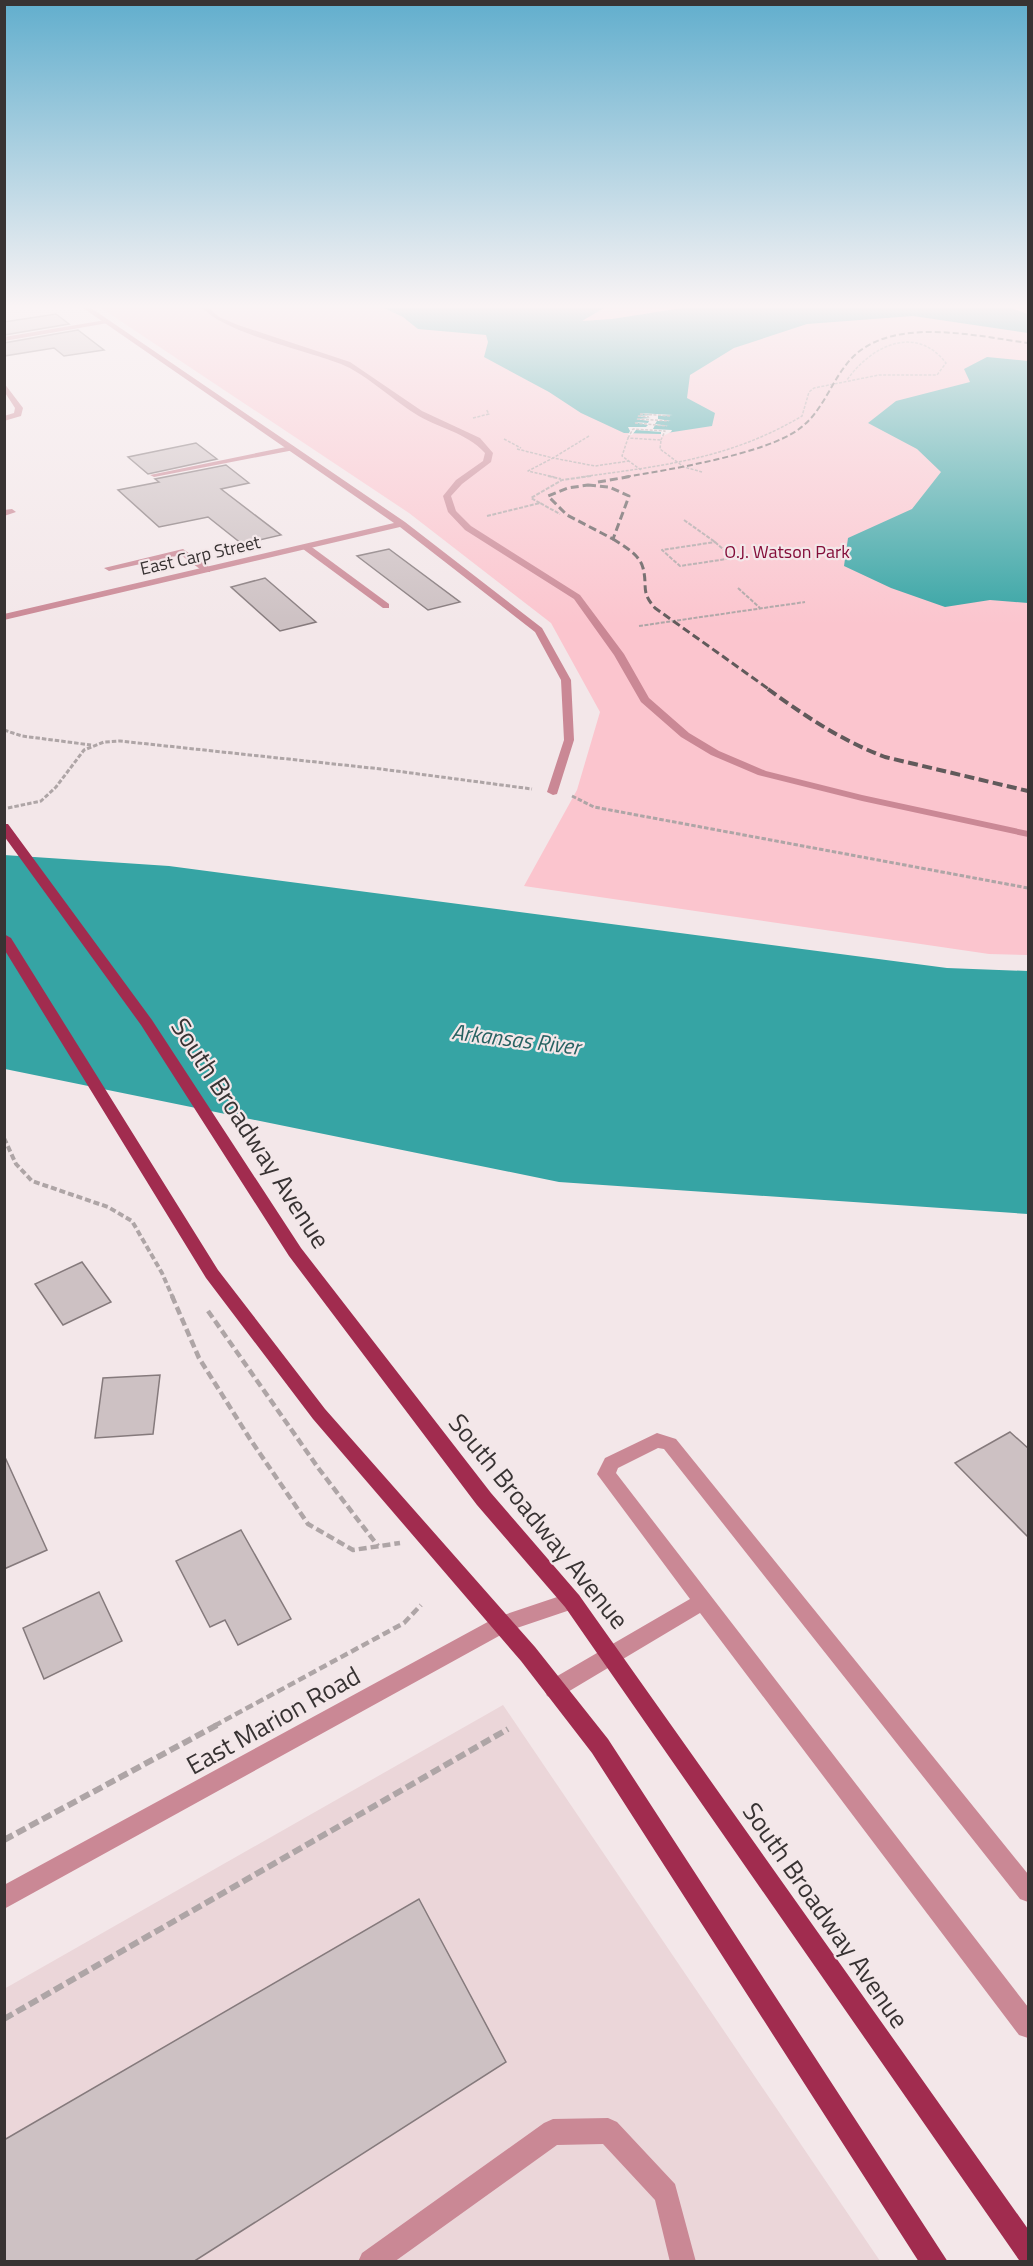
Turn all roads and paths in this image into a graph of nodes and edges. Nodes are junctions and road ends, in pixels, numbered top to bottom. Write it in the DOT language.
graph roads {
  1 [pos="18,414"];
  2 [pos="241,414"];
  3 [pos="421,414"];
  4 [pos="489,414"];
  5 [pos="803,414"];
  6 [pos="671,416"];
  7 [pos="655,417"];
  8 [pos="4,419"];
  9 [pos="466,419"];
  10 [pos="669,421"];
  11 [pos="635,423"];
  12 [pos="651,424"];
  13 [pos="667,426"];
  14 [pos="649,430"];
  15 [pos="589,436"];
  16 [pos="628,438"];
  17 [pos="661,440"];
  18 [pos="291,448"];
  19 [pos="517,449"];
  20 [pos="553,458"];
  21 [pos="630,461"];
  22 [pos="679,464"];
  23 [pos="641,470"];
  24 [pos="702,472"];
  25 [pos="154,476"];
  26 [pos="562,480"];
  27 [pos="540,503"];
  28 [pos="560,514"];
  29 [pos="684,520"];
  30 [pos="462,522"];
  31 [pos="402,524"];
  32 [pos="715,542"];
  33 [pos="306,547"];
  34 [pos="109,568"];
  35 [pos="207,570"];
  36 [pos="738,588"];
  37 [pos="804,602"];
  38 [pos="386,606"];
  39 [pos="760,609"];
  40 [pos="4,617"];
  41 [pos="639,626"];
  42 [pos="4,730"];
  43 [pos="92,745"];
  44 [pos="553,792"];
  45 [pos="4,808"];
  46 [pos="4,827"];
  47 [pos="1029,834"];
  48 [pos="1029,888"];
  49 [pos="4,938"];
  50 [pos="4,1138"];
  51 [pos="206,1308"];
  52 [pos="572,1601"];
  53 [pos="703,1601"];
  54 [pos="421,1605"];
  55 [pos="502,1624"];
  56 [pos="611,1656"];
  57 [pos="554,1689"];
  58 [pos="508,1729"];
  59 [pos="4,1840"];
  60 [pos="1029,1891"];
  61 [pos="4,1898"];
  62 [pos="4,2019"];
  63 [pos="1029,2026"];
  64 [pos="1029,2251"];
  65 [pos="371,2262"];
  66 [pos="683,2262"];
  67 [pos="935,2262"];
  1 -- 8 [label="street"];
  2 -- 18 [label="street"];
  3 -- 30 [label="street"];
  4 -- 9 [label="path"];
  5 -- 22 [label="path"];
  6 -- 7 [label="path"];
  7 -- 7 [label="path"];
  7 -- 10 [label="path"];
  7 -- 12 [label="path"];
  11 -- 12 [label="path"];
  12 -- 13 [label="path"];
  12 -- 14 [label="path"];
  14 -- 16 [label="path"];
  14 -- 17 [label="path"];
  15 -- 20 [label="path"];
  16 -- 17 [label="path"];
  16 -- 21 [label="path"];
  17 -- 22 [label="path"];
  18 -- 25 [label="street"];
  18 -- 31 [label="street"];
  19 -- 20 [label="path"];
  20 -- 21 [label="path"];
  20 -- 26 [label="path"];
  21 -- 23 [label="path"];
  22 -- 23 [label="path"];
  22 -- 24 [label="path"];
  23 -- 26 [label="path"];
  26 -- 27 [label="path"];
  27 -- 28 [label="path"];
  27 -- 30 [label="path"];
  29 -- 32 [label="path"];
  30 -- 47 [label="street"];
  31 -- 33 [label="street, East Carp Street"];
  31 -- 44 [label="street"];
  32 -- 32 [label="path"];
  33 -- 35 [label="street, East Carp Street"];
  33 -- 38 [label="street"];
  34 -- 35 [label="street"];
  35 -- 40 [label="street, East Carp Street"];
  36 -- 39 [label="path"];
  37 -- 39 [label="path"];
  39 -- 41 [label="path"];
  42 -- 43 [label="path"];
  43 -- 44 [label="path"];
  43 -- 45 [label="path"];
  44 -- 48 [label="path"];
  46 -- 52 [label="main road, South Broadway Avenue"];
  49 -- 55 [label="main road"];
  50 -- 51 [label="path"];
  52 -- 55 [label="street, East Marion Road"];
  52 -- 56 [label="main road, South Broadway Avenue"];
  53 -- 56 [label="street"];
  53 -- 60 [label="street"];
  53 -- 63 [label="street"];
  54 -- 59 [label="path"];
  55 -- 57 [label="main road"];
  55 -- 61 [label="street, East Marion Road"];
  56 -- 57 [label="street"];
  56 -- 64 [label="main road, South Broadway Avenue"];
  57 -- 67 [label="main road"];
  58 -- 62 [label="path"];
  65 -- 66 [label="street"];
}
